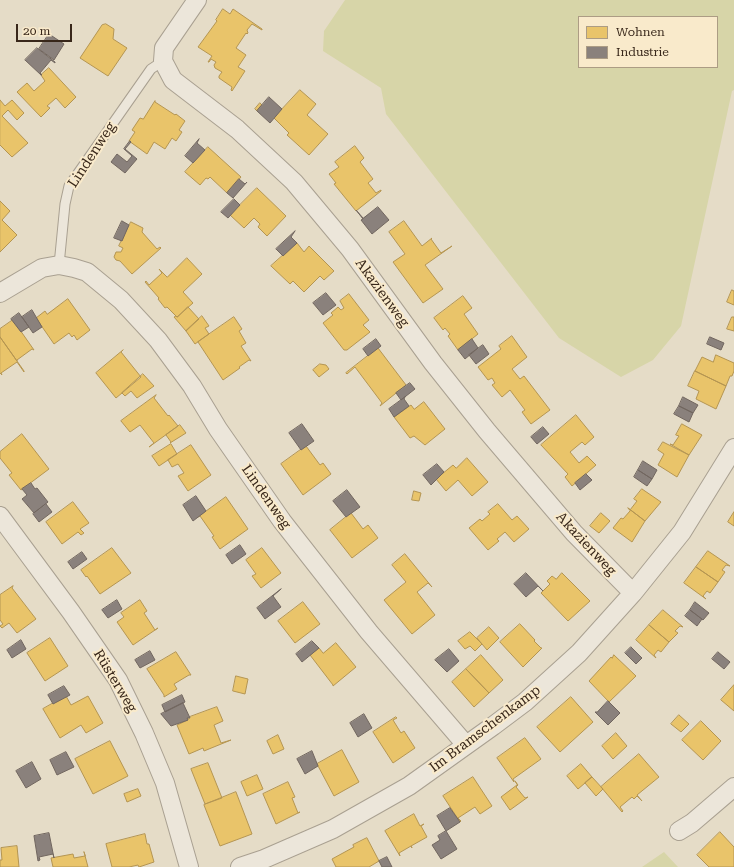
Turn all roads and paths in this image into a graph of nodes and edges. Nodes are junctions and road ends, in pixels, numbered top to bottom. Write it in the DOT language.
graph roads {
  1 [pos="197,0"];
  2 [pos="163,61"];
  3 [pos="59,265"];
  4 [pos="0,293"];
  5 [pos="734,448"];
  6 [pos="0,516"];
  7 [pos="633,593"];
  8 [pos="466,745"];
  9 [pos="734,787"];
  10 [pos="679,831"];
  11 [pos="189,867"];
  12 [pos="240,867"];
  1 -- 2 [label="street"];
  2 -- 3 [label="lane, Lindenweg"];
  2 -- 7 [label="street, Akazienweg"];
  3 -- 4 [label="street, Lindenweg"];
  3 -- 8 [label="street, Lindenweg"];
  5 -- 7 [label="street, Im Bramschenkamp"];
  6 -- 11 [label="street, Rüsterweg"];
  7 -- 8 [label="street, Im Bramschenkamp"];
  8 -- 12 [label="street, Im Bramschenkamp"];
  9 -- 10 [label="street"];
}
